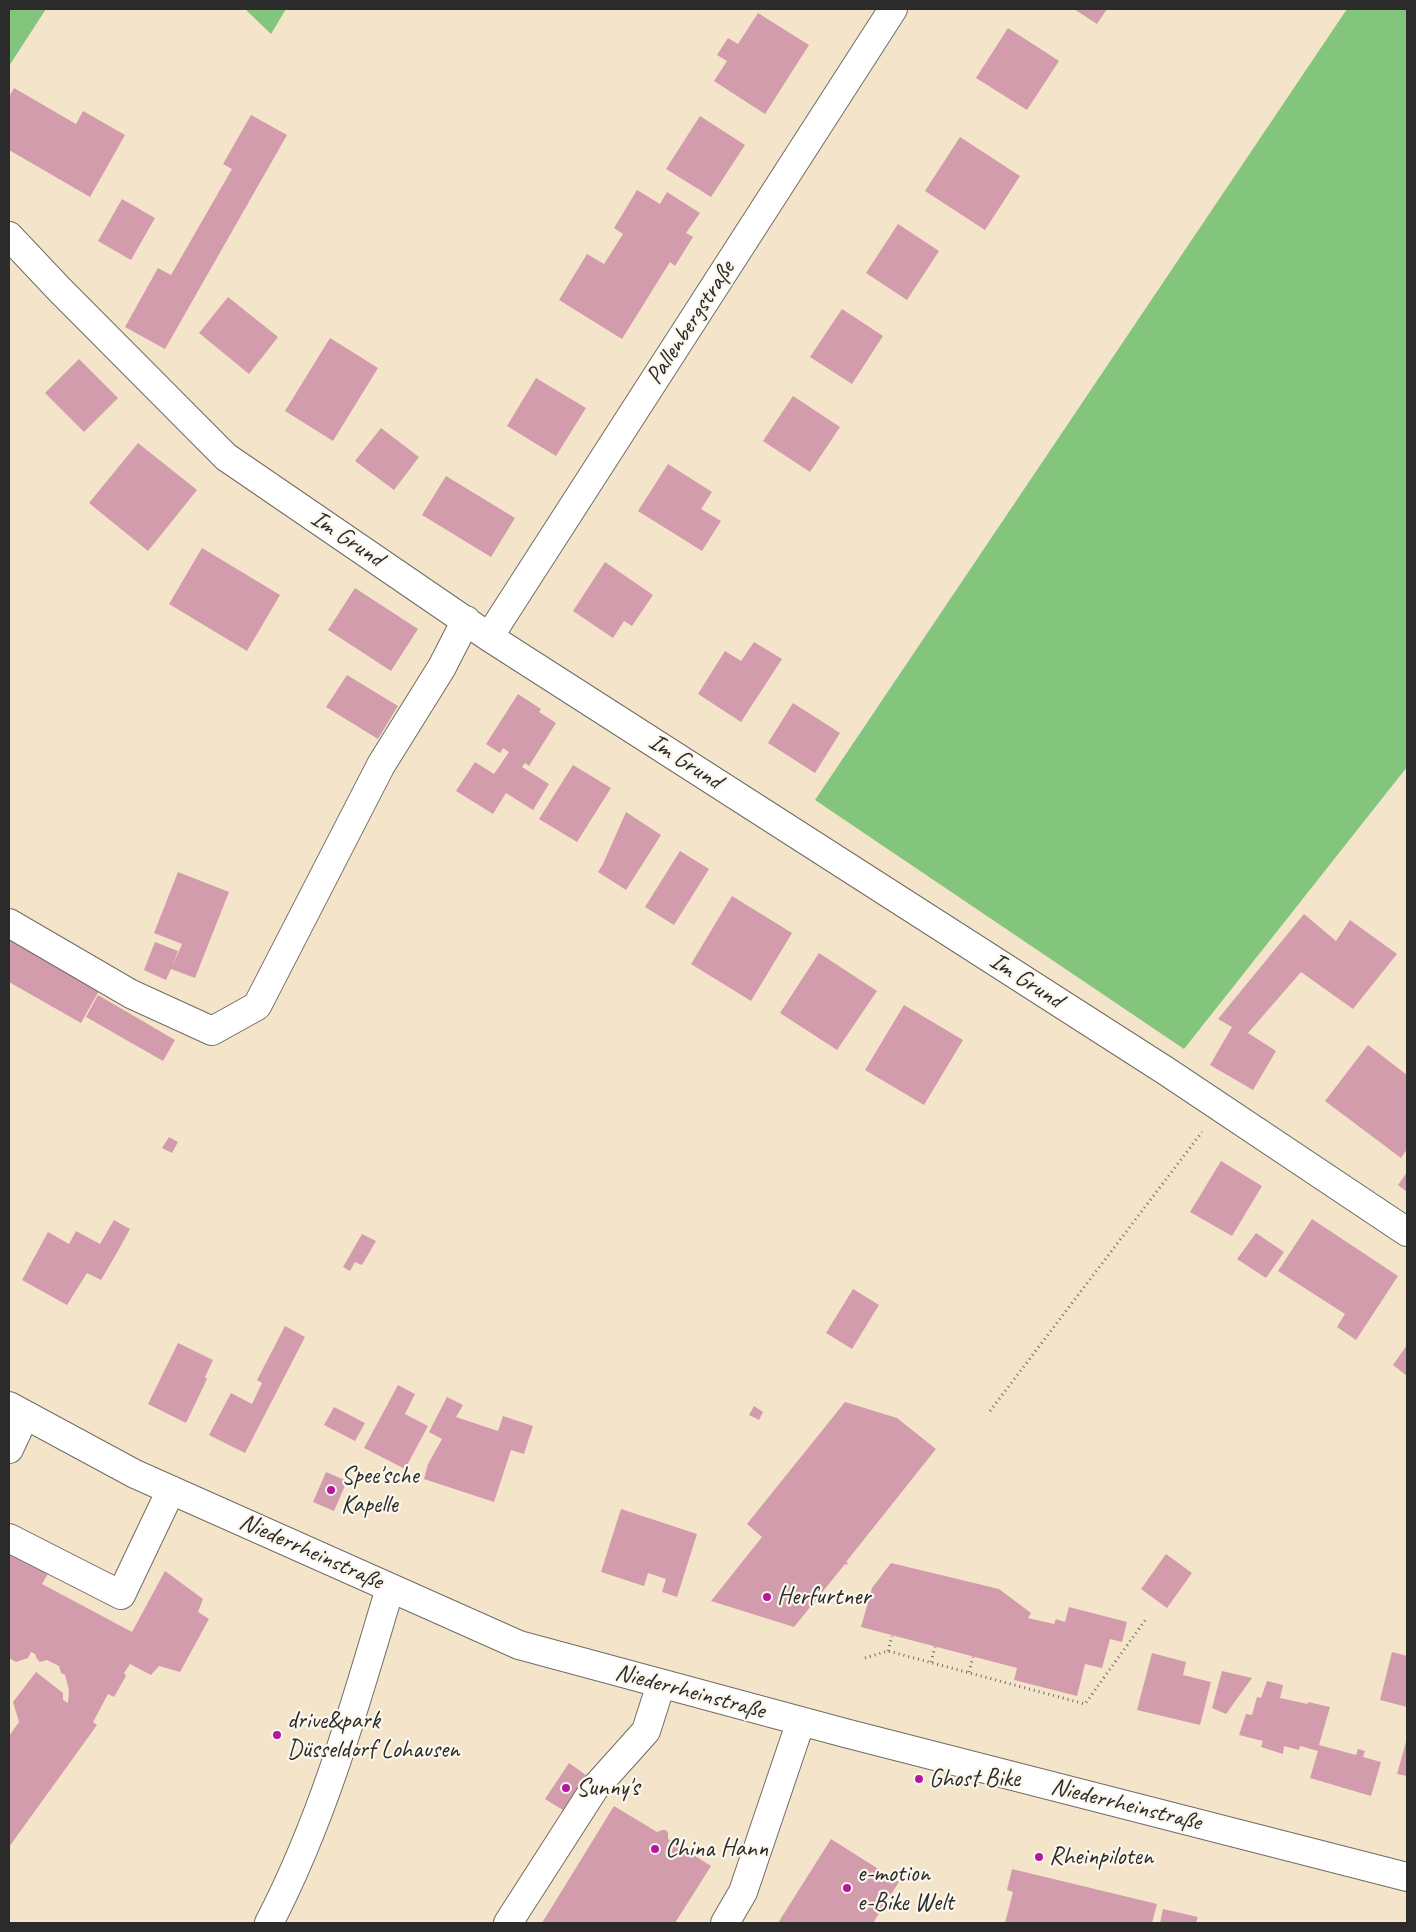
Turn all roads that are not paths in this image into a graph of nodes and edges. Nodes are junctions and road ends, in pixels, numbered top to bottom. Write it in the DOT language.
graph roads {
  1 [pos="893,9"];
  2 [pos="9,236"];
  3 [pos="466,620"];
  4 [pos="489,637"];
  5 [pos="9,923"];
  6 [pos="1407,1232"];
  7 [pos="17,1410"];
  8 [pos="9,1449"];
  9 [pos="171,1490"];
  10 [pos="9,1538"];
  11 [pos="390,1588"];
  12 [pos="661,1684"];
  13 [pos="801,1721"];
  14 [pos="1407,1877"];
  15 [pos="269,1923"];
  16 [pos="508,1923"];
  17 [pos="725,1923"];
  1 -- 4 [label="street, Pallenbergstraße"];
  2 -- 3 [label="street, Im Grund"];
  3 -- 4 [label="street, Im Grund"];
  3 -- 5 [label="street"];
  4 -- 6 [label="street, Im Grund"];
  7 -- 8 [label="street"];
  7 -- 9 [label="street, Niederrheinstraße"];
  9 -- 10 [label="street"];
  9 -- 11 [label="street, Niederrheinstraße"];
  11 -- 12 [label="street, Niederrheinstraße"];
  11 -- 15 [label="street"];
  12 -- 13 [label="street, Niederrheinstraße"];
  12 -- 16 [label="street"];
  13 -- 14 [label="street, Niederrheinstraße"];
  13 -- 17 [label="street"];
}
